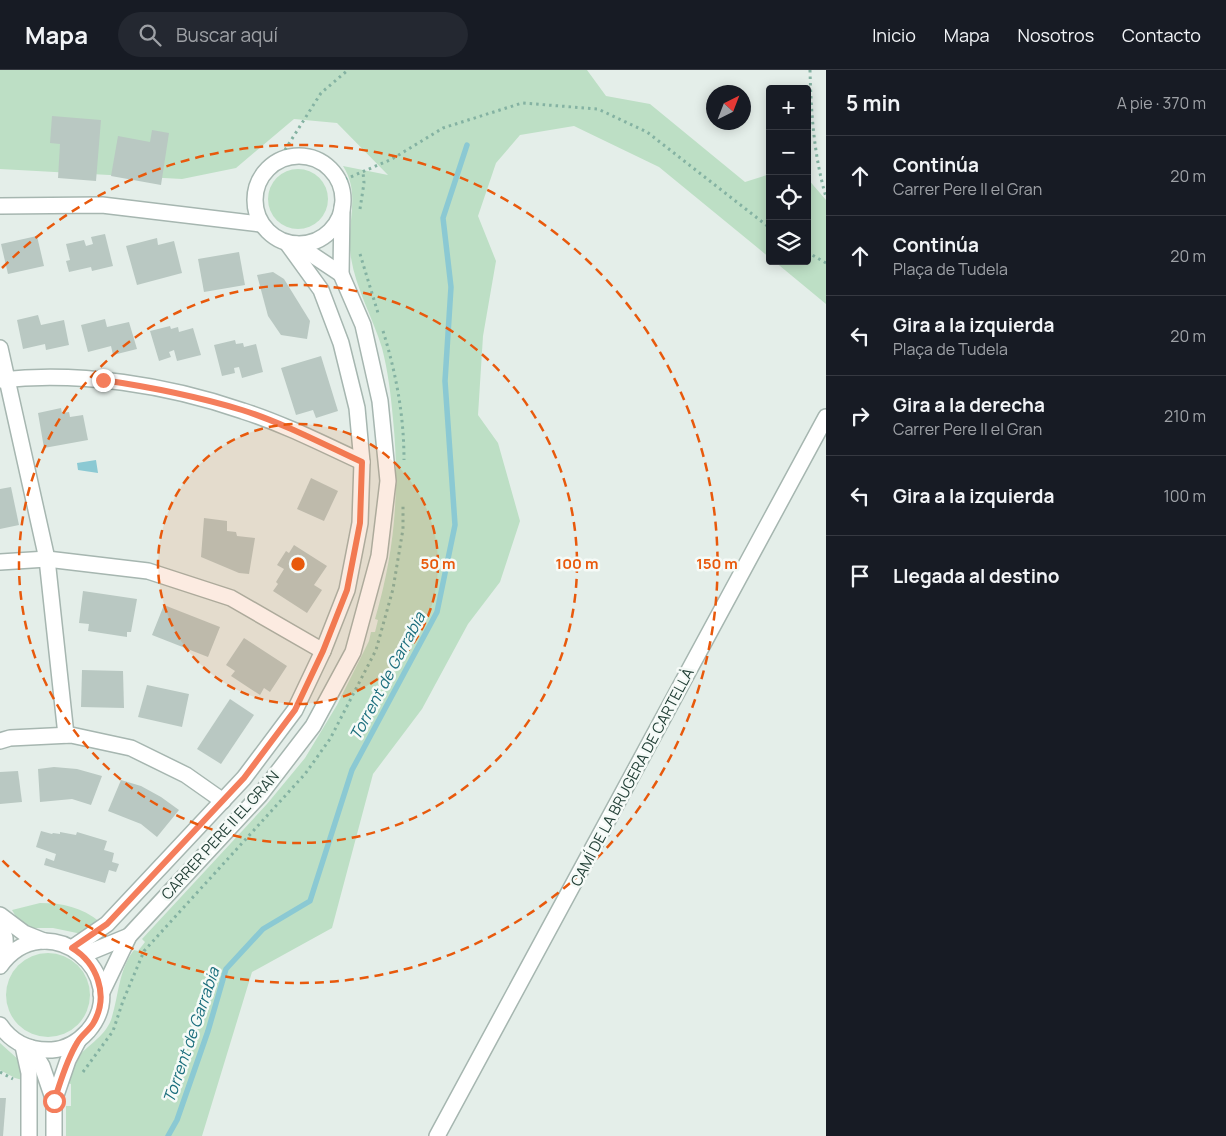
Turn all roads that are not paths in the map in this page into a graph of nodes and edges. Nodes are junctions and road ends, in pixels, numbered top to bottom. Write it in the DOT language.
graph roads {
  1 [pos="0,206"];
  2 [pos="342,207"];
  3 [pos="260,224"];
  4 [pos="291,243"];
  5 [pos="342,274"];
  6 [pos="0,348"];
  7 [pos="4,380"];
  8 [pos="826,418"];
  9 [pos="362,462"];
  10 [pos="47,559"];
  11 [pos="0,562"];
  12 [pos="323,651"];
  13 [pos="66,735"];
  14 [pos="0,741"];
  15 [pos="223,801"];
  16 [pos="0,915"];
  17 [pos="0,922"];
  18 [pos="129,936"];
  19 [pos="44,941"];
  20 [pos="78,952"];
  21 [pos="3,962"];
  22 [pos="101,994"];
  23 [pos="0,1025"];
  24 [pos="78,1040"];
  25 [pos="27,1047"];
  26 [pos="54,1101"];
  27 [pos="29,1136"];
  28 [pos="54,1136"];
  29 [pos="437,1136"];
  1 -- 3 [label="street"];
  2 -- 3 [label="street"];
  2 -- 4 [label="street"];
  2 -- 5 [label="street, CARRER PERE II EL GRAN"];
  3 -- 4 [label="street"];
  4 -- 5 [label="street"];
  4 -- 9 [label="street, CARRER PERE II EL GRAN"];
  5 -- 18 [label="street, CARRER PERE II EL GRAN"];
  6 -- 7 [label="street"];
  7 -- 9 [label="street"];
  7 -- 10 [label="street"];
  8 -- 29 [label="street, CAMÍ DE LA BRUGERA DE CARTELLÀ"];
  9 -- 12 [label="street, CARRER PERE II EL GRAN"];
  10 -- 11 [label="street"];
  10 -- 12 [label="street"];
  10 -- 13 [label="street"];
  12 -- 15 [label="street, CARRER PERE II EL GRAN"];
  13 -- 14 [label="street"];
  13 -- 15 [label="street"];
  15 -- 20 [label="street, CARRER PERE II EL GRAN"];
  16 -- 19 [label="street"];
  17 -- 21 [label="street"];
  18 -- 20 [label="street, CARRER PERE II EL GRAN"];
  18 -- 22 [label="street, CARRER PERE II EL GRAN"];
  19 -- 20 [label="street"];
  19 -- 21 [label="street"];
  20 -- 22 [label="street"];
  22 -- 24 [label="street"];
  23 -- 25 [label="street"];
  24 -- 25 [label="street"];
  24 -- 26 [label="street"];
  25 -- 26 [label="street"];
  25 -- 27 [label="street"];
  26 -- 28 [label="street"];
}
